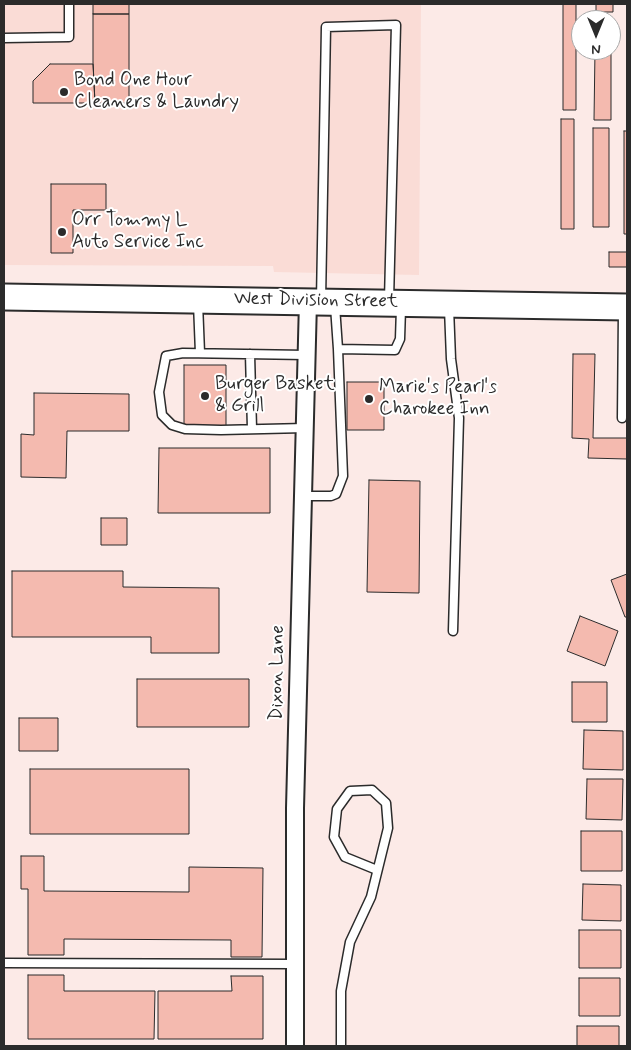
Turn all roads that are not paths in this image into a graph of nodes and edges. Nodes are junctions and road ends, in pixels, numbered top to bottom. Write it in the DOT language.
graph roads {
  1 [pos="69,4"];
  2 [pos="4,38"];
  3 [pos="4,296"];
  4 [pos="198,300"];
  5 [pos="321,301"];
  6 [pos="395,302"];
  7 [pos="449,303"];
  8 [pos="625,307"];
  9 [pos="338,349"];
  10 [pos="200,353"];
  11 [pos="250,354"];
  12 [pos="306,354"];
  13 [pos="622,418"];
  14 [pos="304,428"];
  15 [pos="252,429"];
  16 [pos="303,496"];
  17 [pos="453,631"];
  18 [pos="377,870"];
  19 [pos="4,963"];
  20 [pos="295,964"];
  21 [pos="295,1046"];
  22 [pos="341,1046"];
  1 -- 2 [label="lane"];
  3 -- 4 [label="main road, West Division Street"];
  4 -- 5 [label="main road, West Division Street"];
  4 -- 10 [label="lane"];
  5 -- 6 [label="main road, West Division Street"];
  5 -- 6 [label="lane"];
  5 -- 9 [label="lane"];
  5 -- 12 [label="street, Dixon Lane"];
  6 -- 7 [label="main road, West Division Street"];
  6 -- 9 [label="lane"];
  7 -- 8 [label="main road, West Division Street"];
  7 -- 17 [label="lane"];
  8 -- 13 [label="lane"];
  9 -- 16 [label="lane"];
  10 -- 11 [label="lane"];
  10 -- 15 [label="lane"];
  11 -- 12 [label="lane"];
  11 -- 15 [label="lane"];
  12 -- 14 [label="street, Dixon Lane"];
  14 -- 15 [label="lane"];
  14 -- 16 [label="street, Dixon Lane"];
  16 -- 20 [label="street, Dixon Lane"];
  18 -- 18 [label="lane"];
  18 -- 22 [label="lane"];
  19 -- 20 [label="lane"];
  20 -- 21 [label="street, Dixon Lane"];
}
